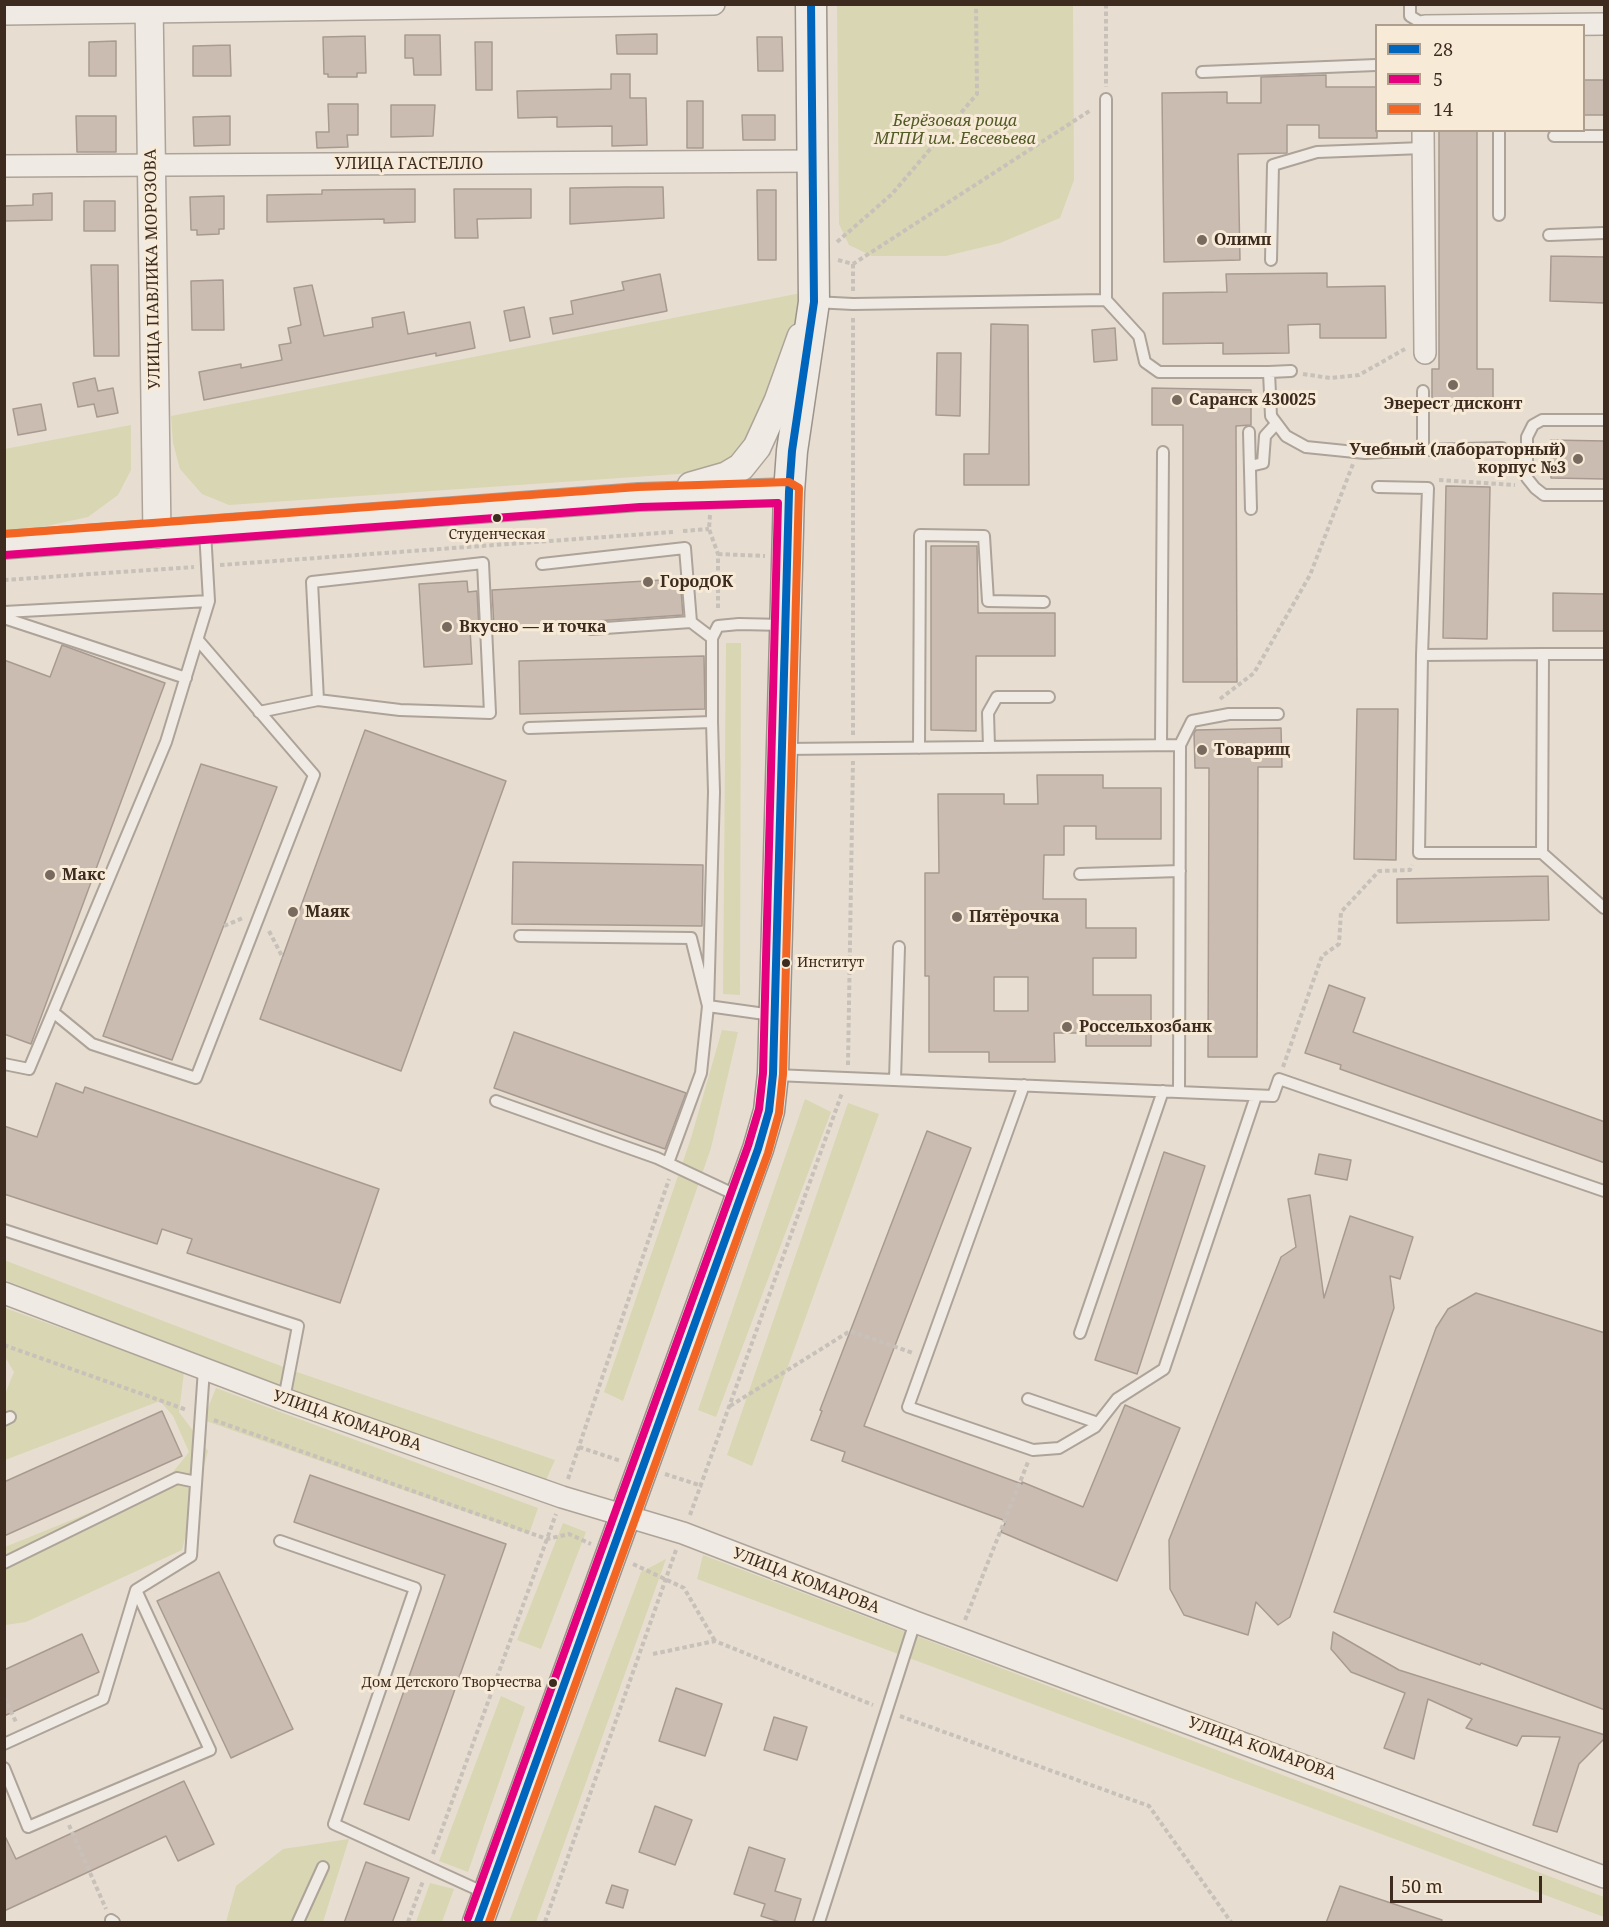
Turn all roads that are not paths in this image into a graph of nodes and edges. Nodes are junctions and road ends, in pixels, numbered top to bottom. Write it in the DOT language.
graph roads {
  1 [pos="714,4"];
  2 [pos="811,4"];
  3 [pos="1410,4"];
  4 [pos="149,9"];
  5 [pos="4,14"];
  6 [pos="1423,24"];
  7 [pos="1585,24"];
  8 [pos="1605,24"];
  9 [pos="1375,65"];
  10 [pos="1202,72"];
  11 [pos="1106,99"];
  12 [pos="1499,132"];
  13 [pos="1554,136"];
  14 [pos="1605,136"];
  15 [pos="1423,139"];
  16 [pos="814,161"];
  17 [pos="4,166"];
  18 [pos="151,166"];
  19 [pos="1499,215"];
  20 [pos="1605,233"];
  21 [pos="1549,235"];
  22 [pos="1271,260"];
  23 [pos="814,293"];
  24 [pos="1106,300"];
  25 [pos="1425,345"];
  26 [pos="1291,371"];
  27 [pos="1269,372"];
  28 [pos="1423,391"];
  29 [pos="1605,420"];
  30 [pos="1276,424"];
  31 [pos="1249,432"];
  32 [pos="1502,448"];
  33 [pos="1423,450"];
  34 [pos="1163,452"];
  35 [pos="1250,466"];
  36 [pos="1378,487"];
  37 [pos="789,492"];
  38 [pos="1605,495"];
  39 [pos="639,497"];
  40 [pos="1251,509"];
  41 [pos="205,530"];
  42 [pos="157,534"];
  43 [pos="4,546"];
  44 [pos="542,564"];
  45 [pos="209,601"];
  46 [pos="1044,602"];
  47 [pos="4,612"];
  48 [pos="4,618"];
  49 [pos="691,622"];
  50 [pos="784,625"];
  51 [pos="591,629"];
  52 [pos="712,638"];
  53 [pos="198,640"];
  54 [pos="1543,654"];
  55 [pos="1605,654"];
  56 [pos="1422,655"];
  57 [pos="186,678"];
  58 [pos="1048,697"];
  59 [pos="318,700"];
  60 [pos="260,712"];
  61 [pos="1278,714"];
  62 [pos="712,722"];
  63 [pos="529,728"];
  64 [pos="1161,745"];
  65 [pos="1180,745"];
  66 [pos="989,747"];
  67 [pos="919,748"];
  68 [pos="781,749"];
  69 [pos="1542,853"];
  70 [pos="1180,871"];
  71 [pos="1080,874"];
  72 [pos="1605,908"];
  73 [pos="520,936"];
  74 [pos="899,947"];
  75 [pos="708,1006"];
  76 [pos="53,1012"];
  77 [pos="774,1015"];
  78 [pos="4,1064"];
  79 [pos="773,1074"];
  80 [pos="895,1080"];
  81 [pos="1024,1085"];
  82 [pos="1162,1091"];
  83 [pos="1179,1092"];
  84 [pos="1256,1096"];
  85 [pos="496,1101"];
  86 [pos="671,1165"];
  87 [pos="1605,1191"];
  88 [pos="741,1197"];
  89 [pos="4,1230"];
  90 [pos="4,1293"];
  91 [pos="1080,1333"];
  92 [pos="204,1369"];
  93 [pos="284,1399"];
  94 [pos="1028,1399"];
  95 [pos="1098,1423"];
  96 [pos="196,1482"];
  97 [pos="625,1515"];
  98 [pos="280,1541"];
  99 [pos="4,1563"];
  100 [pos="136,1590"];
  101 [pos="915,1622"];
  102 [pos="4,1744"];
  103 [pos="4,1768"];
  104 [pos="323,1868"];
  105 [pos="1605,1877"];
  106 [pos="489,1894"];
  107 [pos="298,1923"];
  108 [pos="478,1923"];
  109 [pos="819,1923"];
  1 -- 4 [label="street"];
  2 -- 16 [label="main road"];
  3 -- 6 [label="lane"];
  4 -- 5 [label="street"];
  4 -- 18 [label="street, УЛИЦА ПАВЛИКА МОРОЗОВА"];
  7 -- 8 [label="street"];
  9 -- 10 [label="lane"];
  11 -- 24 [label="lane"];
  12 -- 19 [label="lane"];
  13 -- 14 [label="lane"];
  15 -- 22 [label="lane"];
  15 -- 25 [label="street"];
  16 -- 18 [label="street, УЛИЦА ГАСТЕЛЛО"];
  16 -- 23 [label="main road"];
  17 -- 18 [label="street, УЛИЦА ГАСТЕЛЛО"];
  18 -- 42 [label="street, УЛИЦА ПАВЛИКА МОРОЗОВА"];
  20 -- 21 [label="lane"];
  23 -- 24 [label="lane"];
  23 -- 37 [label="main road"];
  23 -- 39 [label="street"];
  24 -- 27 [label="lane"];
  26 -- 27 [label="lane"];
  27 -- 30 [label="lane"];
  28 -- 33 [label="lane"];
  29 -- 38 [label="lane"];
  30 -- 33 [label="lane"];
  30 -- 35 [label="lane"];
  31 -- 35 [label="lane"];
  32 -- 33 [label="lane"];
  34 -- 64 [label="lane"];
  35 -- 40 [label="lane"];
  36 -- 56 [label="lane"];
  37 -- 39 [label="street"];
  37 -- 50 [label="main road"];
  39 -- 41 [label="street"];
  41 -- 42 [label="street"];
  41 -- 45 [label="lane"];
  42 -- 43 [label="street"];
  44 -- 49 [label="lane"];
  45 -- 47 [label="lane"];
  45 -- 53 [label="lane"];
  46 -- 67 [label="lane"];
  48 -- 57 [label="lane"];
  49 -- 51 [label="lane"];
  49 -- 52 [label="lane"];
  50 -- 52 [label="lane"];
  50 -- 68 [label="main road"];
  52 -- 62 [label="lane"];
  53 -- 57 [label="lane"];
  53 -- 60 [label="lane"];
  54 -- 55 [label="lane"];
  54 -- 56 [label="lane"];
  54 -- 69 [label="lane"];
  56 -- 69 [label="lane"];
  57 -- 76 [label="lane"];
  58 -- 66 [label="lane"];
  59 -- 59 [label="lane"];
  59 -- 60 [label="lane"];
  60 -- 76 [label="lane"];
  61 -- 65 [label="lane"];
  62 -- 63 [label="lane"];
  62 -- 75 [label="lane"];
  64 -- 65 [label="lane"];
  64 -- 66 [label="lane"];
  65 -- 70 [label="lane"];
  66 -- 67 [label="lane"];
  67 -- 68 [label="lane"];
  68 -- 77 [label="main road"];
  69 -- 72 [label="lane"];
  70 -- 71 [label="lane"];
  70 -- 83 [label="lane"];
  73 -- 75 [label="lane"];
  74 -- 80 [label="lane"];
  75 -- 77 [label="lane"];
  75 -- 86 [label="lane"];
  76 -- 78 [label="lane"];
  77 -- 79 [label="main road"];
  79 -- 80 [label="lane"];
  79 -- 88 [label="main road"];
  80 -- 81 [label="lane"];
  81 -- 82 [label="lane"];
  81 -- 95 [label="lane"];
  82 -- 83 [label="lane"];
  82 -- 91 [label="lane"];
  83 -- 84 [label="lane"];
  84 -- 87 [label="lane"];
  84 -- 95 [label="lane"];
  85 -- 86 [label="lane"];
  86 -- 88 [label="lane"];
  88 -- 97 [label="main road"];
  89 -- 93 [label="lane"];
  90 -- 92 [label="street, УЛИЦА КОМАРОВА"];
  92 -- 93 [label="street, УЛИЦА КОМАРОВА"];
  92 -- 96 [label="lane"];
  93 -- 97 [label="street, УЛИЦА КОМАРОВА"];
  94 -- 95 [label="lane"];
  96 -- 99 [label="lane"];
  96 -- 100 [label="lane"];
  97 -- 101 [label="street, УЛИЦА КОМАРОВА"];
  97 -- 106 [label="main road"];
  98 -- 106 [label="lane"];
  100 -- 102 [label="lane"];
  100 -- 103 [label="lane"];
  101 -- 105 [label="street, УЛИЦА КОМАРОВА"];
  101 -- 109 [label="lane"];
  104 -- 107 [label="lane"];
  106 -- 108 [label="main road"];
}
